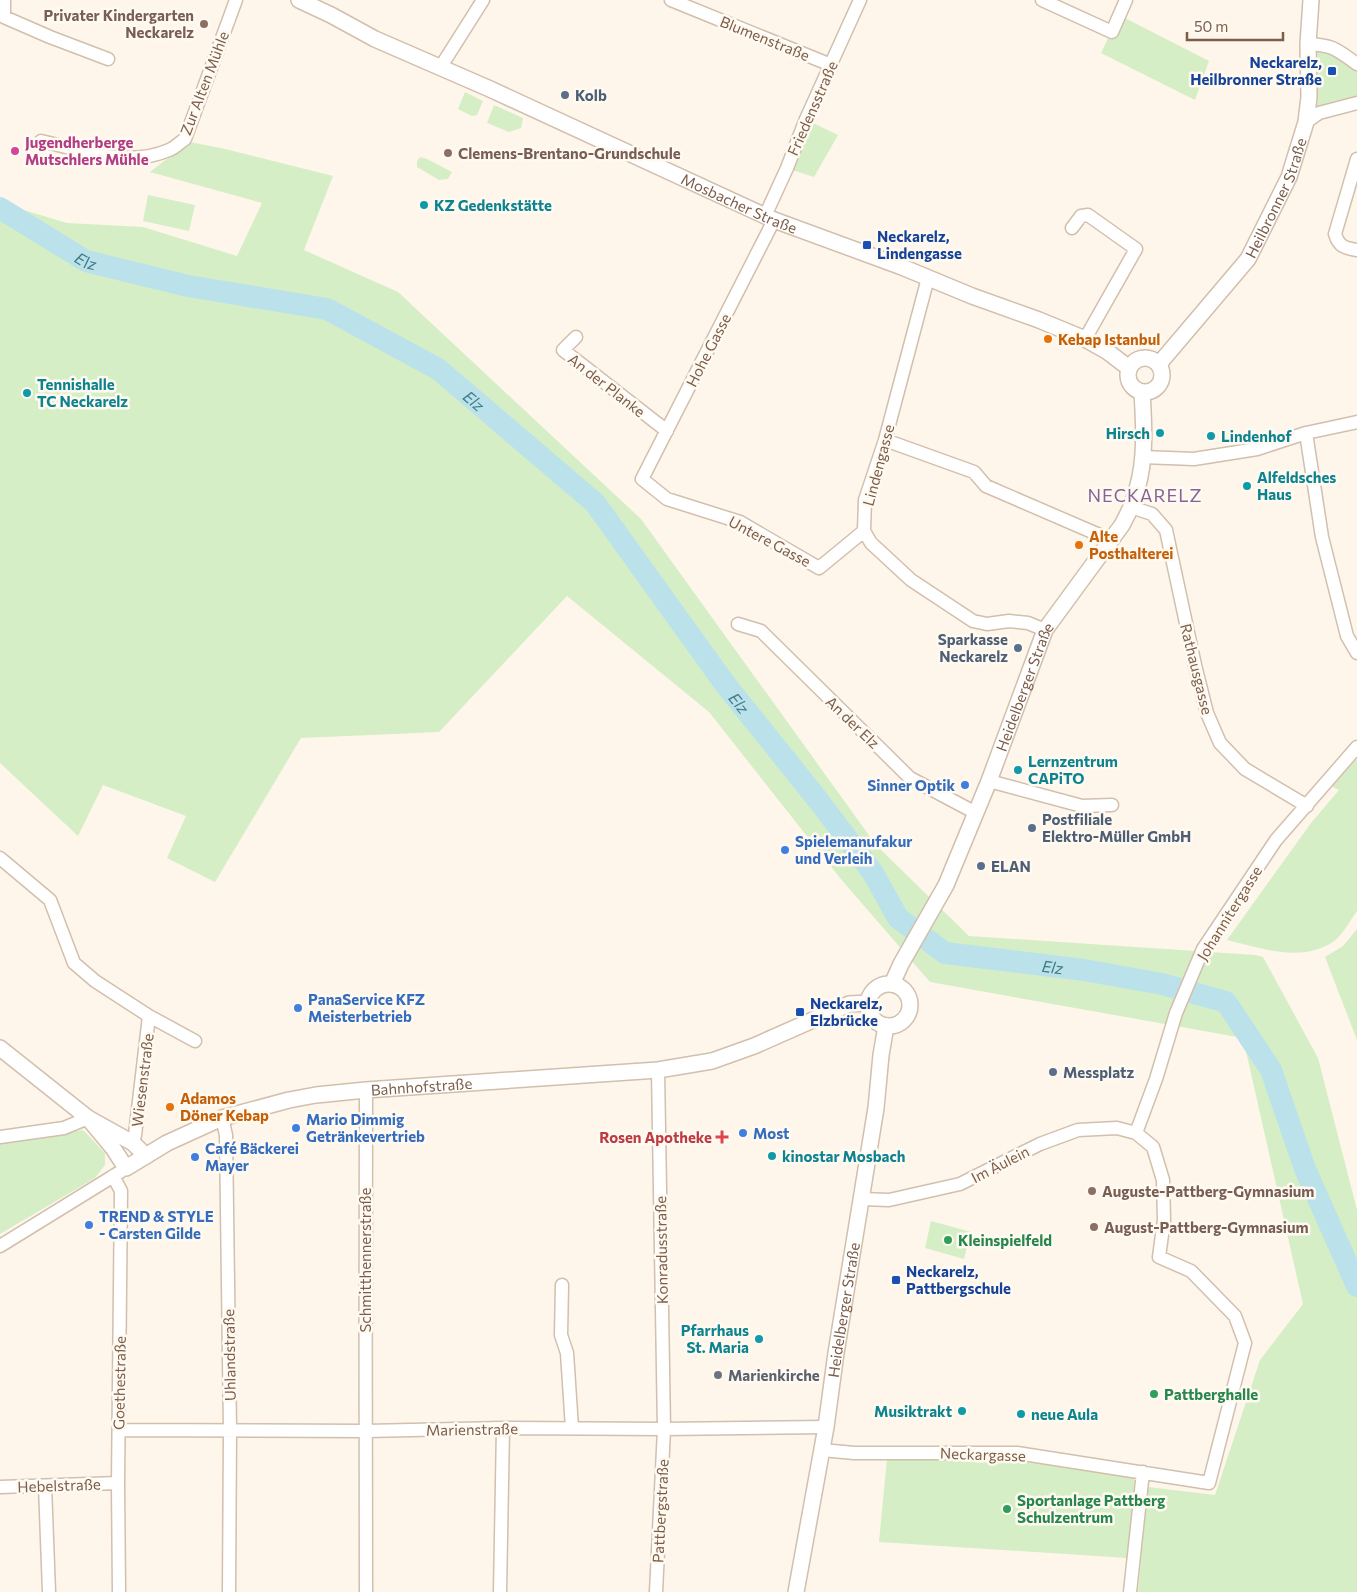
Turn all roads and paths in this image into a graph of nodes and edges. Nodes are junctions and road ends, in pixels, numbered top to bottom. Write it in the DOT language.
graph roads {
  1 [pos="4,0"];
  2 [pos="236,0"];
  3 [pos="298,0"];
  4 [pos="483,0"];
  5 [pos="671,0"];
  6 [pos="860,0"];
  7 [pos="1042,0"];
  8 [pos="1126,0"];
  9 [pos="1311,0"];
  10 [pos="1308,44"];
  11 [pos="108,59"];
  12 [pos="1357,64"];
  13 [pos="831,65"];
  14 [pos="440,68"];
  15 [pos="1357,103"];
  16 [pos="1306,122"];
  17 [pos="41,141"];
  18 [pos="1357,160"];
  19 [pos="770,218"];
  20 [pos="1072,228"];
  21 [pos="1357,250"];
  22 [pos="928,278"];
  23 [pos="576,336"];
  24 [pos="1085,339"];
  25 [pos="1159,364"];
  26 [pos="1129,368"];
  27 [pos="1142,392"];
  28 [pos="1357,422"];
  29 [pos="667,431"];
  30 [pos="1306,433"];
  31 [pos="885,440"];
  32 [pos="1142,457"];
  33 [pos="642,479"];
  34 [pos="1131,507"];
  35 [pos="864,530"];
  36 [pos="1111,540"];
  37 [pos="738,624"];
  38 [pos="1045,630"];
  39 [pos="1357,653"];
  40 [pos="1357,747"];
  41 [pos="989,781"];
  42 [pos="1112,805"];
  43 [pos="1306,806"];
  44 [pos="976,813"];
  45 [pos="0,858"];
  46 [pos="892,984"];
  47 [pos="868,1003"];
  48 [pos="149,1016"];
  49 [pos="886,1026"];
  50 [pos="195,1041"];
  51 [pos="0,1048"];
  52 [pos="658,1070"];
  53 [pos="366,1090"];
  54 [pos="88,1118"];
  55 [pos="222,1118"];
  56 [pos="1136,1133"];
  57 [pos="0,1137"];
  58 [pos="132,1143"];
  59 [pos="146,1156"];
  60 [pos="120,1172"];
  61 [pos="862,1199"];
  62 [pos="0,1246"];
  63 [pos="562,1285"];
  64 [pos="826,1427"];
  65 [pos="503,1428"];
  66 [pos="572,1428"];
  67 [pos="664,1429"];
  68 [pos="119,1430"];
  69 [pos="230,1431"];
  70 [pos="366,1431"];
  71 [pos="822,1450"];
  72 [pos="1143,1472"];
  73 [pos="118,1483"];
  74 [pos="0,1486"];
  75 [pos="45,1486"];
  76 [pos="49,1592"];
  77 [pos="119,1592"];
  78 [pos="229,1592"];
  79 [pos="366,1592"];
  80 [pos="500,1592"];
  81 [pos="656,1592"];
  82 [pos="796,1592"];
  83 [pos="1130,1592"];
  1 -- 11 [label="street"];
  2 -- 17 [label="street, Zur Alten Mühle"];
  3 -- 14 [label="street, Mosbacher Straße"];
  4 -- 14 [label="street"];
  5 -- 13 [label="street, Blumenstraße"];
  6 -- 13 [label="street, Friedensstraße"];
  7 -- 8 [label="street"];
  9 -- 10 [label="street, Heilbronner Straße"];
  10 -- 12 [label="street"];
  10 -- 16 [label="street, Heilbronner Straße"];
  13 -- 19 [label="street, Friedensstraße"];
  14 -- 19 [label="street, Mosbacher Straße"];
  15 -- 16 [label="street"];
  16 -- 25 [label="street, Heilbronner Straße"];
  18 -- 21 [label="street"];
  19 -- 22 [label="street, Mosbacher Straße"];
  19 -- 29 [label="street, Hohe Gasse"];
  20 -- 24 [label="street"];
  22 -- 24 [label="street, Mosbacher Straße"];
  22 -- 31 [label="street, Lindengasse"];
  23 -- 29 [label="street, An der Planke"];
  24 -- 26 [label="street, Mosbacher Straße"];
  25 -- 26 [label="street"];
  25 -- 27 [label="street"];
  26 -- 27 [label="street"];
  27 -- 32 [label="street, Heidelberger Straße"];
  28 -- 30 [label="street"];
  29 -- 33 [label="street, Hohe Gasse"];
  30 -- 32 [label="street"];
  30 -- 39 [label="street"];
  31 -- 35 [label="street, Lindengasse"];
  31 -- 36 [label="street"];
  32 -- 34 [label="street, Heidelberger Straße"];
  33 -- 35 [label="street, Untere Gasse"];
  34 -- 36 [label="street, Heidelberger Straße"];
  34 -- 43 [label="street, Rathausgasse"];
  35 -- 38 [label="street"];
  36 -- 38 [label="street, Heidelberger Straße"];
  37 -- 44 [label="street, An der Elz"];
  38 -- 41 [label="street, Heidelberger Straße"];
  40 -- 43 [label="street, Johannitergasse"];
  41 -- 42 [label="street"];
  41 -- 44 [label="street, Heidelberger Straße"];
  43 -- 56 [label="street, Johannitergasse"];
  44 -- 46 [label="street, Heidelberger Straße"];
  45 -- 48 [label="street, Wiesenstraße"];
  46 -- 47 [label="street"];
  46 -- 49 [label="street"];
  47 -- 49 [label="street"];
  47 -- 52 [label="street, Bahnhofstraße"];
  48 -- 50 [label="street, Wiesenstraße"];
  48 -- 58 [label="street, Wiesenstraße"];
  49 -- 61 [label="street, Heidelberger Straße"];
  51 -- 54 [label="street"];
  52 -- 53 [label="street, Bahnhofstraße"];
  52 -- 67 [label="street, Konradusstraße"];
  53 -- 55 [label="street, Bahnhofstraße"];
  53 -- 70 [label="street, Schmitthennerstraße"];
  54 -- 57 [label="street"];
  54 -- 58 [label="street"];
  54 -- 60 [label="street"];
  55 -- 59 [label="street, Bahnhofstraße"];
  55 -- 69 [label="street, Uhlandstraße"];
  56 -- 61 [label="street, Im Äulein"];
  56 -- 72 [label="street, Neckargasse"];
  58 -- 59 [label="street"];
  59 -- 60 [label="street, Bahnhofstraße"];
  60 -- 62 [label="street, Bahnhofstraße"];
  60 -- 68 [label="street, Goethestraße"];
  61 -- 64 [label="street, Heidelberger Straße"];
  63 -- 66 [label="street"];
  64 -- 67 [label="street, Marienstraße"];
  64 -- 71 [label="street, Heidelberger Straße"];
  65 -- 66 [label="street, Marienstraße"];
  65 -- 70 [label="street, Marienstraße"];
  65 -- 80 [label="street"];
  66 -- 67 [label="street, Marienstraße"];
  67 -- 81 [label="street, Pattbergstraße"];
  68 -- 69 [label="street, Marienstraße"];
  68 -- 73 [label="street, Goethestraße"];
  69 -- 70 [label="street, Marienstraße"];
  69 -- 78 [label="street, Uhlandstraße"];
  70 -- 79 [label="street, Schmitthennerstraße"];
  71 -- 72 [label="street, Neckargasse"];
  71 -- 82 [label="street, Heidelberger Straße"];
  72 -- 83 [label="street"];
  73 -- 75 [label="street, Hebelstraße"];
  73 -- 77 [label="street, Goethestraße"];
  74 -- 75 [label="street, Hebelstraße"];
  75 -- 76 [label="street"];
}
